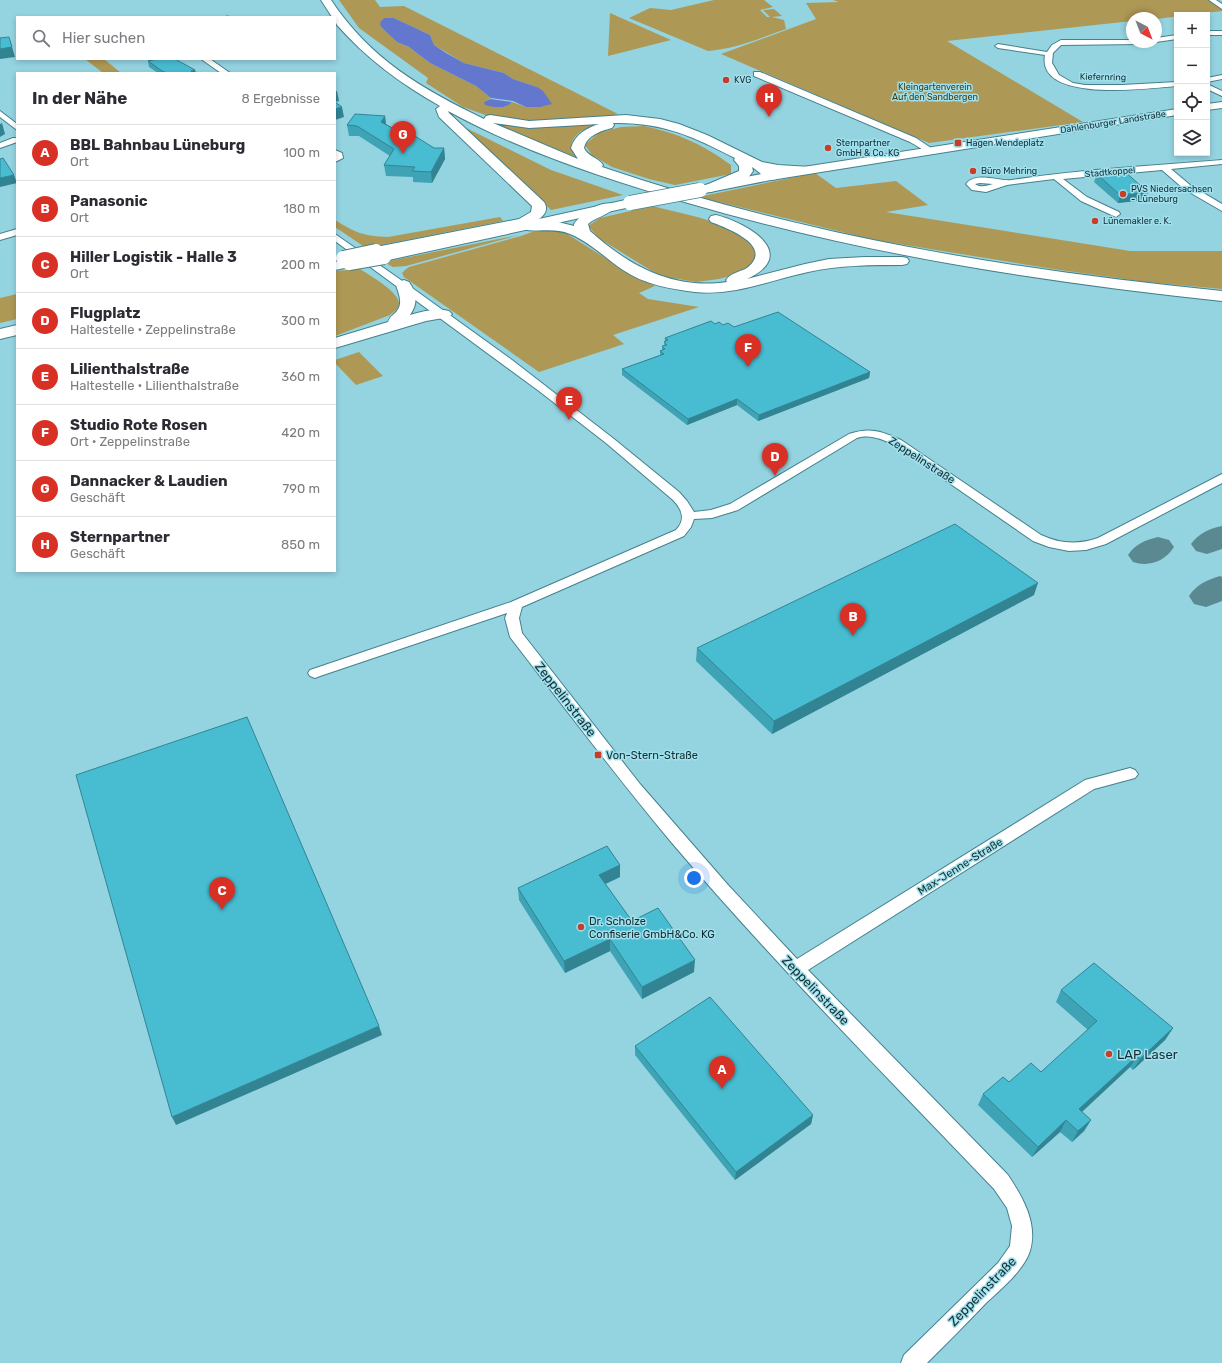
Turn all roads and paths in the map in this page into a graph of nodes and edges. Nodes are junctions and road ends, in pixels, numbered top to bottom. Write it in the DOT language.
graph roads {
  1 [pos="316,0"];
  2 [pos="326,0"];
  3 [pos="1212,0"];
  4 [pos="1222,6"];
  5 [pos="325,16"];
  6 [pos="336,30"];
  7 [pos="1210,33"];
  8 [pos="1222,33"];
  9 [pos="1174,37"];
  10 [pos="1162,39"];
  11 [pos="1126,42"];
  12 [pos="998,46"];
  13 [pos="1049,54"];
  14 [pos="206,60"];
  15 [pos="224,72"];
  16 [pos="757,74"];
  17 [pos="1222,77"];
  18 [pos="1210,79"];
  19 [pos="1174,84"];
  20 [pos="1210,89"];
  21 [pos="1222,102"];
  22 [pos="1210,106"];
  23 [pos="446,108"];
  24 [pos="1174,112"];
  25 [pos="0,113"];
  26 [pos="16,127"];
  27 [pos="16,143"];
  28 [pos="0,147"];
  29 [pos="930,150"];
  30 [pos="740,160"];
  31 [pos="1222,162"];
  32 [pos="758,165"];
  33 [pos="1164,167"];
  34 [pos="809,169"];
  35 [pos="771,176"];
  36 [pos="1056,177"];
  37 [pos="1006,183"];
  38 [pos="705,189"];
  39 [pos="656,190"];
  40 [pos="608,207"];
  41 [pos="687,207"];
  42 [pos="1222,208"];
  43 [pos="1116,214"];
  44 [pos="569,221"];
  45 [pos="525,224"];
  46 [pos="16,232"];
  47 [pos="0,237"];
  48 [pos="336,238"];
  49 [pos="593,241"];
  50 [pos="341,262"];
  51 [pos="919,262"];
  52 [pos="404,285"];
  53 [pos="697,288"];
  54 [pos="1222,296"];
  55 [pos="1222,303"];
  56 [pos="431,305"];
  57 [pos="444,314"];
  58 [pos="395,321"];
  59 [pos="16,323"];
  60 [pos="0,327"];
  61 [pos="16,330"];
  62 [pos="0,334"];
  63 [pos="364,334"];
  64 [pos="336,343"];
  65 [pos="1222,478"];
  66 [pos="689,516"];
  67 [pos="516,605"];
  68 [pos="315,672"];
  69 [pos="1130,774"];
  70 [pos="795,969"];
  71 [pos="912,1363"];
  1 -- 5 [label="main road"];
  2 -- 23 [label="main road"];
  3 -- 4 [label="street"];
  6 -- 23 [label="main road"];
  7 -- 8 [label="street"];
  9 -- 10 [label="street"];
  11 -- 13 [label="street"];
  12 -- 13 [label="street"];
  13 -- 19 [label="street, Kiefernring"];
  14 -- 15 [label="street"];
  16 -- 29 [label="street"];
  17 -- 18 [label="street"];
  20 -- 21 [label="street"];
  21 -- 22 [label="main road"];
  23 -- 32 [label="main road"];
  23 -- 39 [label="main road"];
  23 -- 41 [label="main road"];
  23 -- 45 [label="main road"];
  24 -- 29 [label="main road, Dahlenburger Landstraße"];
  25 -- 26 [label="street"];
  27 -- 28 [label="street"];
  29 -- 34 [label="main road, Dahlenburger Landstraße"];
  30 -- 35 [label="main road"];
  30 -- 38 [label="main road"];
  30 -- 39 [label="main road"];
  31 -- 33 [label="street, Stadtkoppel"];
  32 -- 34 [label="main road"];
  32 -- 35 [label="main road"];
  33 -- 36 [label="street, Stadtkoppel"];
  33 -- 42 [label="street"];
  34 -- 35 [label="main road, Dahlenburger Landstraße"];
  35 -- 38 [label="main road"];
  36 -- 37 [label="street, Stadtkoppel"];
  36 -- 43 [label="street"];
  38 -- 40 [label="main road, bridge"];
  39 -- 54 [label="main road"];
  40 -- 44 [label="main road"];
  40 -- 49 [label="main road"];
  41 -- 51 [label="main road"];
  41 -- 53 [label="main road"];
  44 -- 45 [label="main road"];
  44 -- 49 [label="main road"];
  45 -- 50 [label="main road, bridge"];
  46 -- 47 [label="street"];
  48 -- 52 [label="street"];
  49 -- 53 [label="main road"];
  51 -- 53 [label="main road"];
  51 -- 55 [label="main road"];
  52 -- 56 [label="street"];
  52 -- 58 [label="main road"];
  56 -- 57 [label="street"];
  56 -- 58 [label="main road"];
  57 -- 63 [label="main road"];
  57 -- 66 [label="street"];
  58 -- 63 [label="main road"];
  59 -- 60 [label="main road"];
  61 -- 62 [label="main road"];
  63 -- 64 [label="main road"];
  65 -- 66 [label="street, Zeppelinstraße"];
  66 -- 67 [label="street"];
  67 -- 68 [label="street"];
  67 -- 70 [label="street, Zeppelinstraße"];
  69 -- 70 [label="street, Max-Jenne-Straße"];
  70 -- 71 [label="street, Zeppelinstraße"];
}
